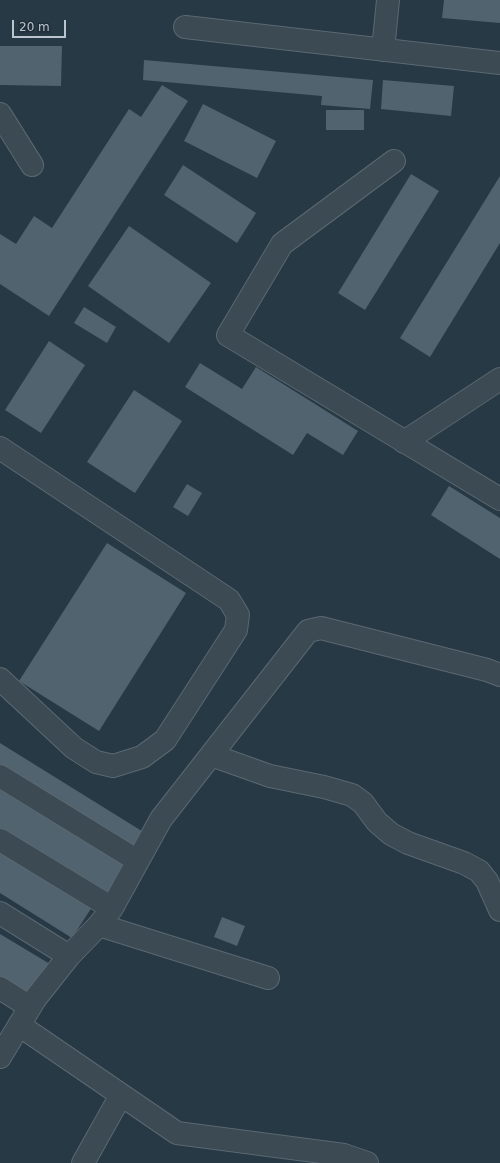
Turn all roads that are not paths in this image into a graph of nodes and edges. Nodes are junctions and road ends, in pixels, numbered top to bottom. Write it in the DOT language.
graph roads {
  1 [pos="388,0"];
  2 [pos="185,27"];
  3 [pos="383,50"];
  4 [pos="500,63"];
  5 [pos="0,114"];
  6 [pos="394,161"];
  7 [pos="32,165"];
  8 [pos="500,379"];
  9 [pos="404,442"];
  10 [pos="0,448"];
  11 [pos="500,499"];
  12 [pos="500,675"];
  13 [pos="0,679"];
  14 [pos="211,755"];
  15 [pos="0,776"];
  16 [pos="0,840"];
  17 [pos="138,861"];
  18 [pos="112,908"];
  19 [pos="500,910"];
  20 [pos="0,913"];
  21 [pos="99,925"];
  22 [pos="69,956"];
  23 [pos="268,978"];
  24 [pos="0,988"];
  25 [pos="30,1007"];
  26 [pos="19,1025"];
  27 [pos="0,1057"];
  28 [pos="121,1095"];
  29 [pos="83,1163"];
  30 [pos="367,1163"];
  1 -- 3 [label="street"];
  2 -- 3 [label="street"];
  3 -- 4 [label="street"];
  5 -- 7 [label="street"];
  6 -- 9 [label="street"];
  8 -- 9 [label="street"];
  9 -- 11 [label="street"];
  10 -- 13 [label="street"];
  12 -- 14 [label="street"];
  14 -- 17 [label="street"];
  14 -- 19 [label="street"];
  15 -- 17 [label="street"];
  16 -- 18 [label="street"];
  17 -- 18 [label="street"];
  18 -- 21 [label="street"];
  20 -- 22 [label="street"];
  21 -- 22 [label="street"];
  21 -- 23 [label="street"];
  22 -- 25 [label="street"];
  24 -- 25 [label="street"];
  25 -- 26 [label="street"];
  26 -- 27 [label="street"];
  26 -- 28 [label="street"];
  28 -- 29 [label="street"];
  28 -- 30 [label="street"];
}
